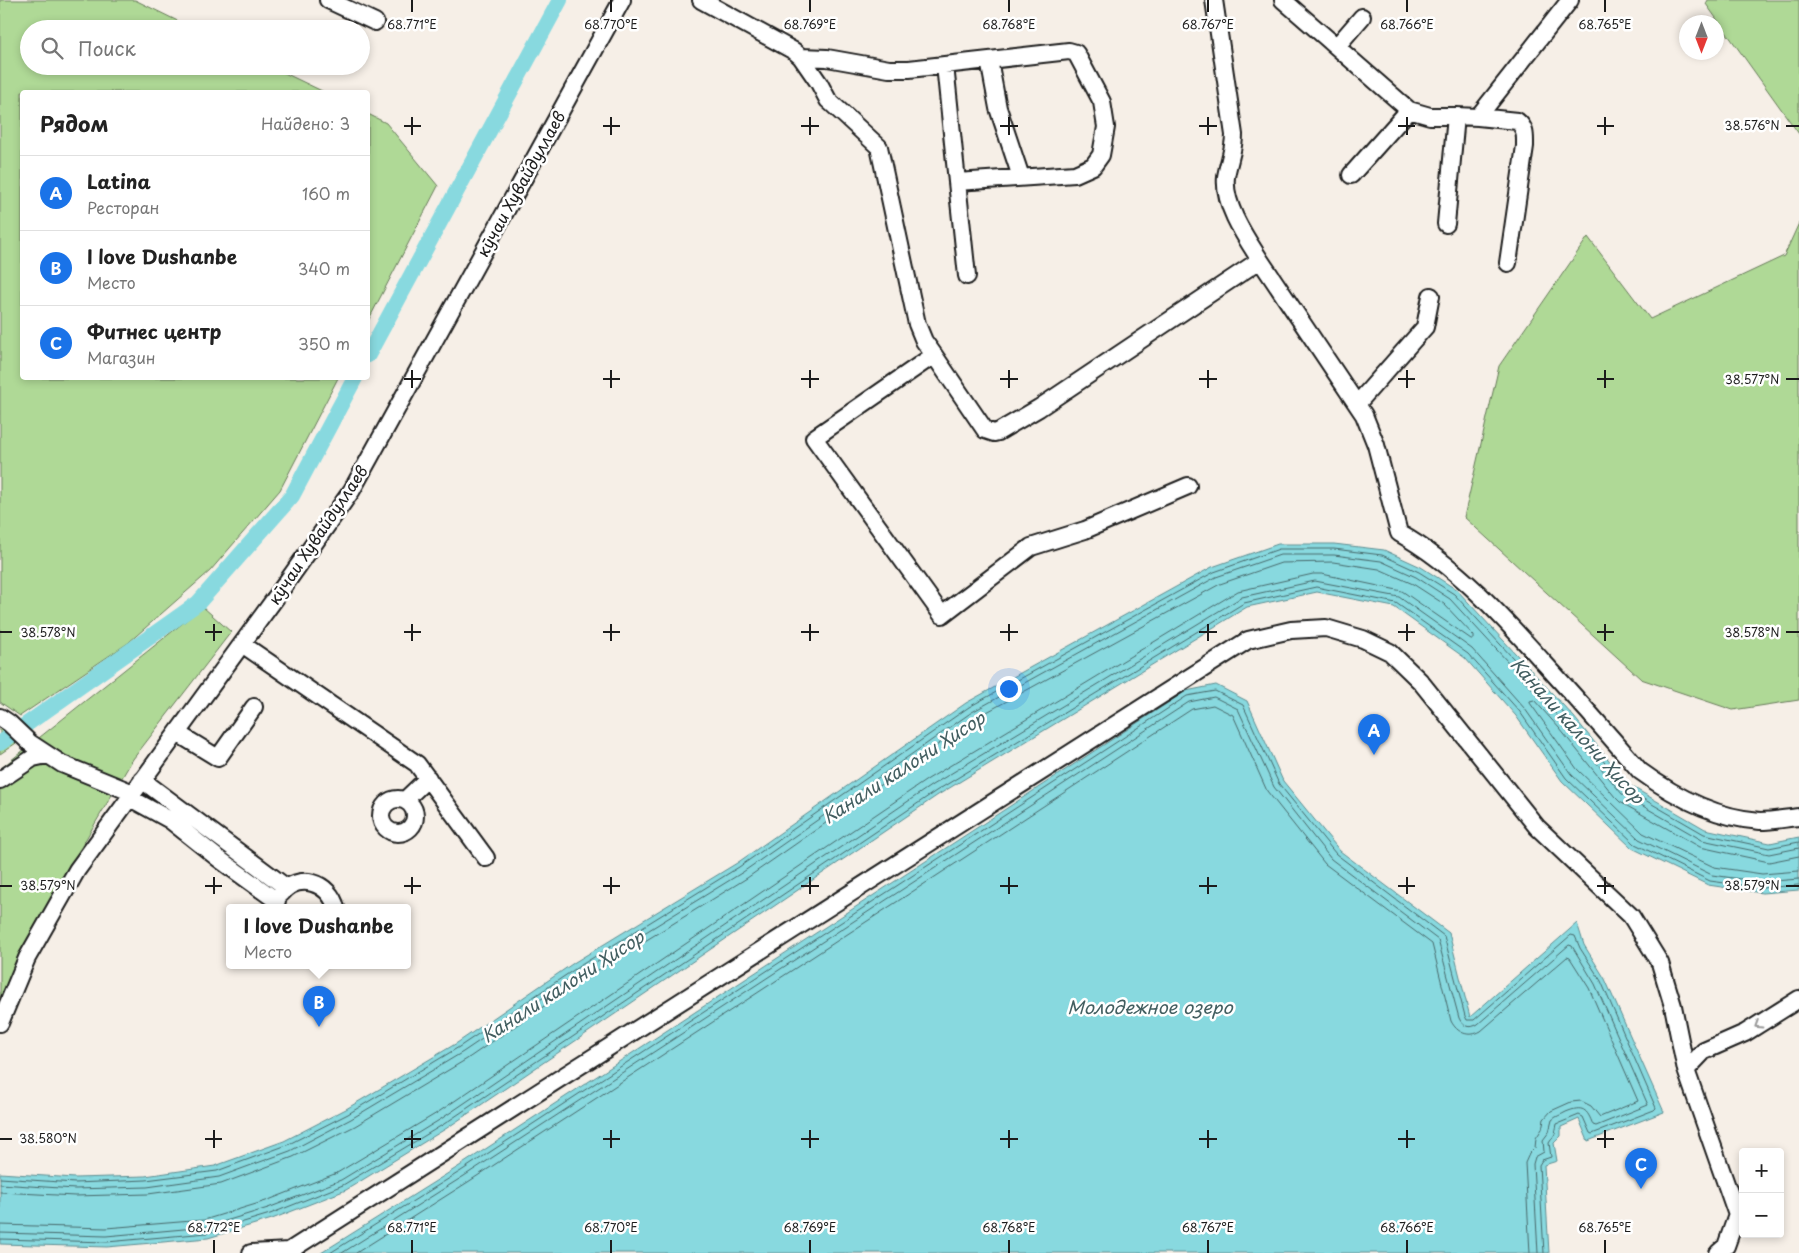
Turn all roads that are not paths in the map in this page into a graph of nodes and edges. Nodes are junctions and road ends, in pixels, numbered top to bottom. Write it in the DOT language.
graph roads {
  1 [pos="328,0"];
  2 [pos="622,0"];
  3 [pos="701,0"];
  4 [pos="1214,0"];
  5 [pos="1283,0"];
  6 [pos="1570,0"];
  7 [pos="1362,17"];
  8 [pos="375,22"];
  9 [pos="1337,46"];
  10 [pos="801,57"];
  11 [pos="989,60"];
  12 [pos="945,65"];
  13 [pos="1409,110"];
  14 [pos="1456,116"];
  15 [pos="1478,117"];
  16 [pos="1351,175"];
  17 [pos="1021,177"];
  18 [pos="958,182"];
  19 [pos="1446,224"];
  20 [pos="1260,260"];
  21 [pos="1508,263"];
  22 [pos="967,276"];
  23 [pos="1432,296"];
  24 [pos="934,355"];
  25 [pos="1357,404"];
  26 [pos="1188,486"];
  27 [pos="242,644"];
  28 [pos="254,707"];
  29 [pos="4,720"];
  30 [pos="177,733"];
  31 [pos="47,754"];
  32 [pos="428,778"];
  33 [pos="0,780"];
  34 [pos="135,790"];
  35 [pos="405,800"];
  36 [pos="1799,817"];
  37 [pos="486,858"];
  38 [pos="287,888"];
  39 [pos="275,904"];
  40 [pos="276,904"];
  41 [pos="335,904"];
  42 [pos="1799,999"];
  43 [pos="0,1023"];
  44 [pos="1686,1070"];
  45 [pos="251,1253"];
  46 [pos="1718,1253"];
  1 -- 8 [label="street"];
  2 -- 27 [label="street, кӯчаи Хувайдуллаев"];
  3 -- 10 [label="street"];
  4 -- 20 [label="street"];
  5 -- 9 [label="street"];
  6 -- 15 [label="street"];
  7 -- 9 [label="street"];
  9 -- 13 [label="street"];
  10 -- 12 [label="street"];
  10 -- 24 [label="street"];
  11 -- 12 [label="street"];
  11 -- 17 [label="street"];
  11 -- 17 [label="street"];
  12 -- 18 [label="street"];
  13 -- 14 [label="street"];
  13 -- 16 [label="street"];
  14 -- 15 [label="street"];
  14 -- 19 [label="street"];
  15 -- 21 [label="street"];
  17 -- 18 [label="street"];
  18 -- 22 [label="street"];
  20 -- 24 [label="street"];
  20 -- 25 [label="street"];
  23 -- 25 [label="street"];
  24 -- 26 [label="street"];
  25 -- 36 [label="street"];
  27 -- 30 [label="street, кӯчаи Хувайдуллаев"];
  27 -- 32 [label="street"];
  28 -- 30 [label="street"];
  29 -- 31 [label="street"];
  30 -- 34 [label="street, кӯчаи Хувайдуллаев"];
  31 -- 33 [label="street"];
  31 -- 34 [label="street"];
  32 -- 35 [label="street"];
  32 -- 37 [label="street"];
  34 -- 38 [label="street"];
  34 -- 39 [label="street"];
  34 -- 43 [label="street, кӯчаи Хувайдуллаев"];
  38 -- 40 [label="street"];
  38 -- 41 [label="street"];
  42 -- 44 [label="street, one-way"];
  44 -- 45 [label="street"];
  44 -- 46 [label="street"];
}
